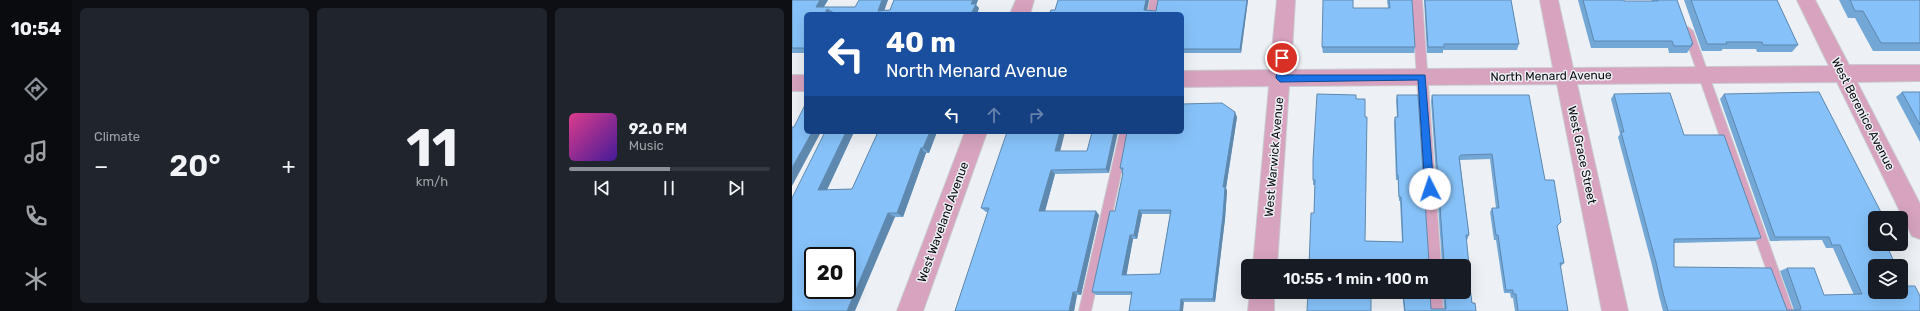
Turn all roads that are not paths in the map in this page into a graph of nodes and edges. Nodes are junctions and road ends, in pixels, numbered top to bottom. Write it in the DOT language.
graph roads {
  1 [pos="1025,0"];
  2 [pos="1155,0"];
  3 [pos="1286,0"];
  4 [pos="1417,0"];
  5 [pos="1549,0"];
  6 [pos="1806,0"];
  7 [pos="1021,12"];
  8 [pos="1152,12"];
  9 [pos="1684,21"];
  10 [pos="1843,73"];
  11 [pos="1920,73"];
  12 [pos="1703,74"];
  13 [pos="1565,76"];
  14 [pos="1422,77"];
  15 [pos="1280,78"];
  16 [pos="1184,79"];
  17 [pos="804,82"];
  18 [pos="792,83"];
  19 [pos="975,134"];
  20 [pos="1125,134"];
  21 [pos="1920,228"];
  22 [pos="1266,259"];
  23 [pos="1434,259"];
  24 [pos="1262,299"];
  25 [pos="1437,299"];
  26 [pos="910,311"];
  27 [pos="1085,311"];
  28 [pos="1261,311"];
  29 [pos="1438,311"];
  30 [pos="1615,311"];
  31 [pos="1787,311"];
  1 -- 7 [label="street"];
  2 -- 8 [label="lane"];
  3 -- 15 [label="street, West Warwick Avenue"];
  4 -- 14 [label="lane"];
  5 -- 13 [label="street, West Grace Street"];
  6 -- 10 [label="street, West Berenice Avenue"];
  9 -- 12 [label="lane"];
  10 -- 11 [label="street, North Menard Avenue"];
  10 -- 12 [label="street, North Menard Avenue"];
  10 -- 21 [label="street, West Berenice Avenue"];
  12 -- 13 [label="street, North Menard Avenue"];
  12 -- 31 [label="lane"];
  13 -- 14 [label="street, North Menard Avenue"];
  13 -- 30 [label="street, West Grace Street"];
  14 -- 15 [label="street, North Menard Avenue"];
  14 -- 23 [label="lane"];
  15 -- 16 [label="street, North Menard Avenue"];
  15 -- 22 [label="street, West Warwick Avenue"];
  17 -- 18 [label="street"];
  19 -- 26 [label="street, West Waveland Avenue"];
  20 -- 27 [label="lane"];
  24 -- 28 [label="street"];
  25 -- 29 [label="lane"];
}
